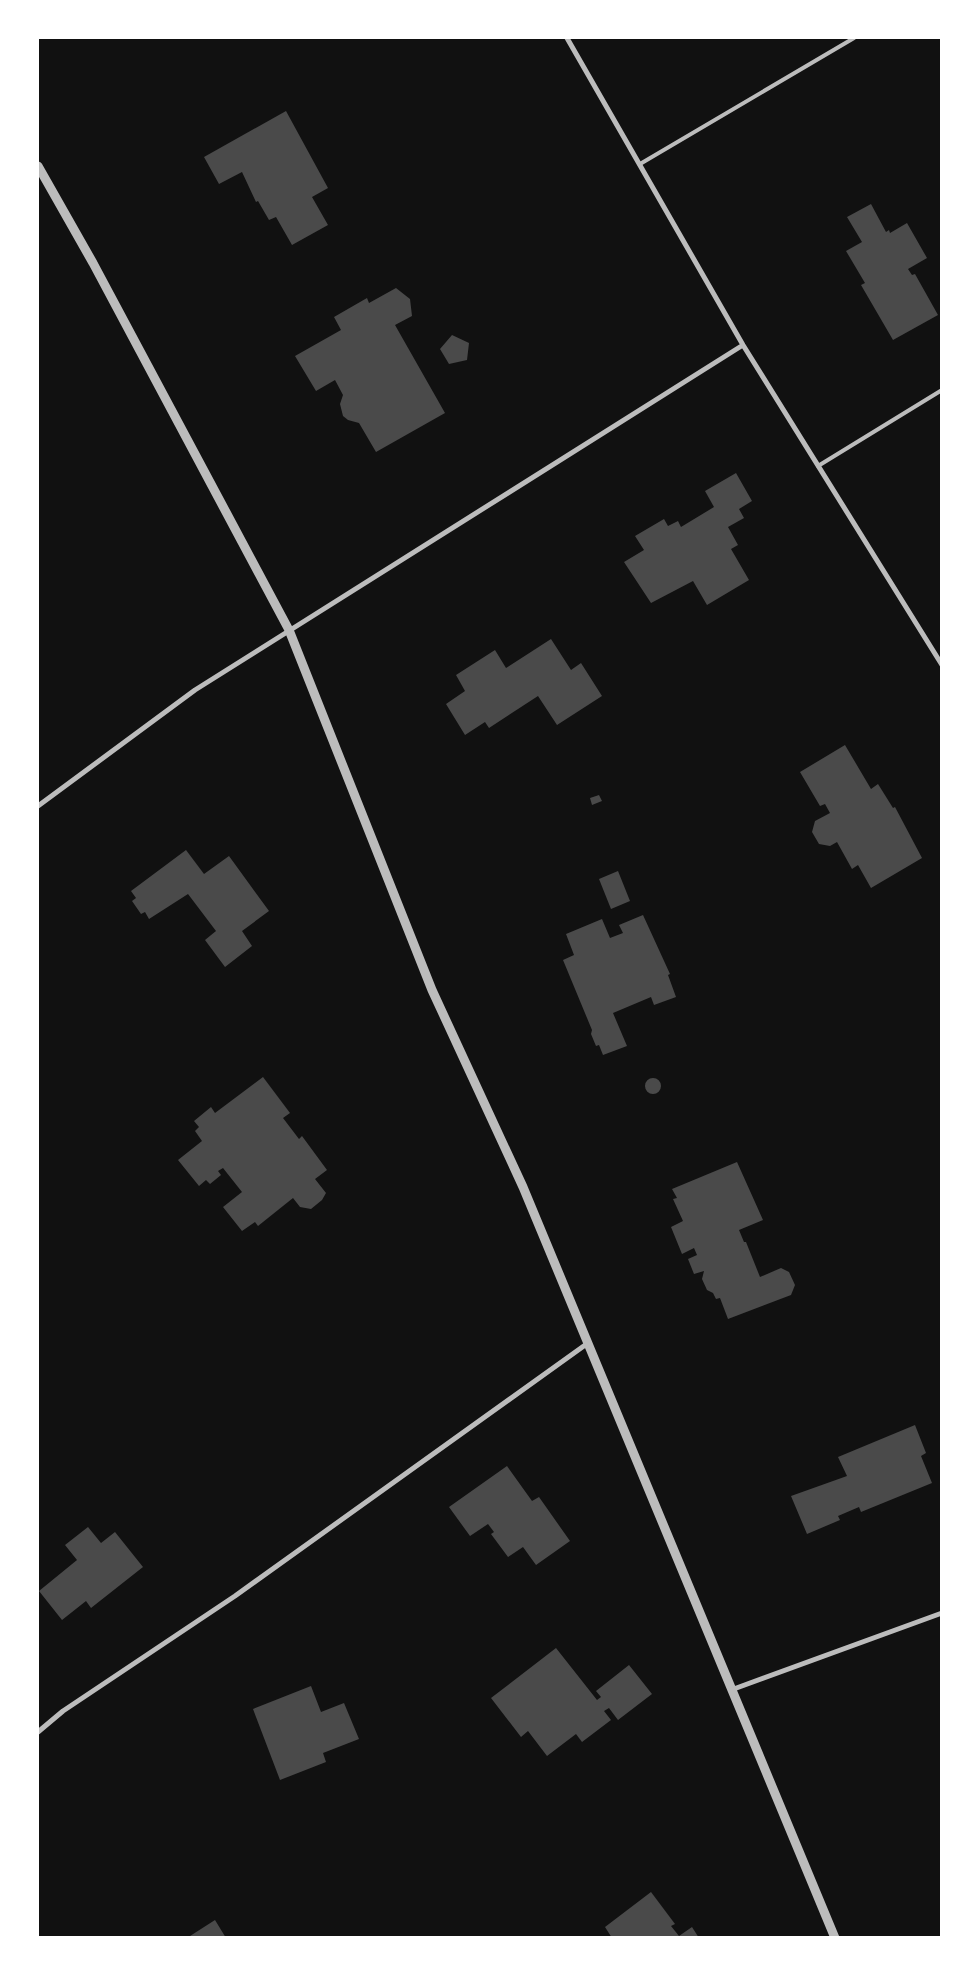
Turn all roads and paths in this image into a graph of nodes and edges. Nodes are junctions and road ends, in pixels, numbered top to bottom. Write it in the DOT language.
graph roads {
  1 [pos="567,38"];
  2 [pos="854,38"];
  3 [pos="640,164"];
  4 [pos="38,166"];
  5 [pos="744,344"];
  6 [pos="942,390"];
  7 [pos="818,466"];
  8 [pos="289,630"];
  9 [pos="942,664"];
  10 [pos="38,806"];
  11 [pos="588,1342"];
  12 [pos="942,1613"];
  13 [pos="730,1690"];
  14 [pos="38,1732"];
  15 [pos="835,1938"];
  1 -- 3 [label="street"];
  2 -- 3 [label="lane"];
  3 -- 5 [label="street"];
  4 -- 8 [label="street"];
  5 -- 7 [label="street"];
  5 -- 8 [label="street"];
  6 -- 7 [label="lane"];
  7 -- 9 [label="street"];
  8 -- 10 [label="street"];
  8 -- 11 [label="street"];
  11 -- 13 [label="street"];
  11 -- 14 [label="street"];
  12 -- 13 [label="street"];
  13 -- 15 [label="street"];
}
